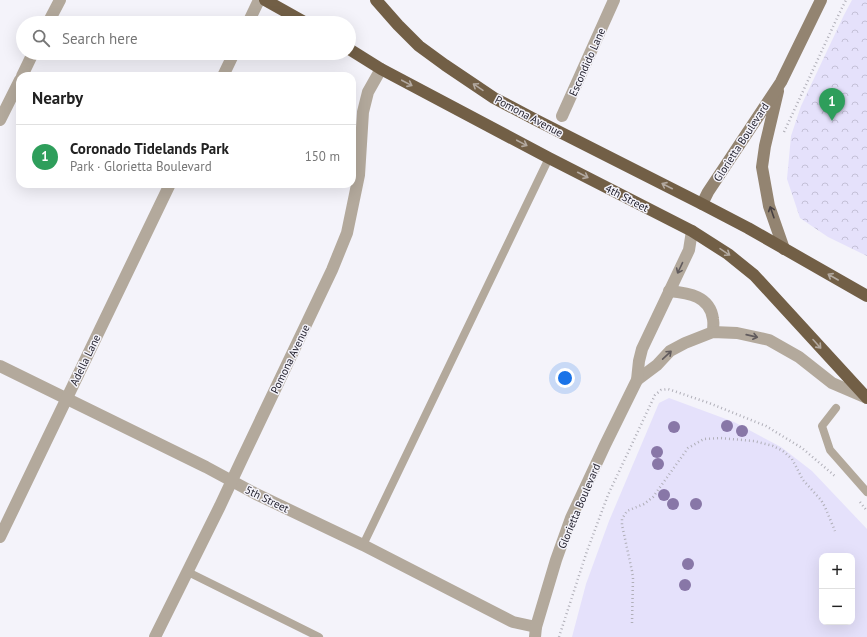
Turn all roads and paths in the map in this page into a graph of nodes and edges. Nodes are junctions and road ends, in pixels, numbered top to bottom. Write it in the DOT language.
graph roads {
  1 [pos="60,0"];
  2 [pos="259,0"];
  3 [pos="265,0"];
  4 [pos="376,0"];
  5 [pos="821,0"];
  6 [pos="846,0"];
  7 [pos="610,2"];
  8 [pos="52,16"];
  9 [pos="251,16"];
  10 [pos="294,16"];
  11 [pos="356,53"];
  12 [pos="30,60"];
  13 [pos="230,60"];
  14 [pos="381,69"];
  15 [pos="24,72"];
  16 [pos="224,72"];
  17 [pos="781,82"];
  18 [pos="16,88"];
  19 [pos="562,116"];
  20 [pos="0,120"];
  21 [pos="783,136"];
  22 [pos="549,158"];
  23 [pos="168,188"];
  24 [pos="702,204"];
  25 [pos="692,231"];
  26 [pos="784,249"];
  27 [pos="669,291"];
  28 [pos="867,296"];
  29 [pos="714,332"];
  30 [pos="0,366"];
  31 [pos="637,380"];
  32 [pos="867,398"];
  33 [pos="66,399"];
  34 [pos="836,408"];
  35 [pos="232,481"];
  36 [pos="840,481"];
  37 [pos="867,492"];
  38 [pos="858,500"];
  39 [pos="867,510"];
  40 [pos="835,531"];
  41 [pos="0,537"];
  42 [pos="363,546"];
  43 [pos="188,572"];
  44 [pos="632,623"];
  45 [pos="535,632"];
  46 [pos="155,637"];
  47 [pos="319,637"];
  48 [pos="559,637"];
  1 -- 8 [label="street"];
  2 -- 9 [label="street"];
  3 -- 10 [label="highway"];
  24 -- 4 [label="highway, Pomona Avenue, one-way"];
  5 -- 17 [label="main road, Glorietta Boulevard"];
  6 -- 21 [label="path"];
  7 -- 19 [label="street, Escondido Lane"];
  11 -- 14 [label="highway, 4th Street"];
  12 -- 15 [label="street"];
  13 -- 16 [label="street"];
  14 -- 22 [label="highway, 4th Street, one-way"];
  14 -- 35 [label="street, Pomona Avenue"];
  17 -- 24 [label="main road, Glorietta Boulevard"];
  26 -- 17 [label="main road, Glorietta Boulevard, one-way"];
  18 -- 20 [label="street"];
  22 -- 25 [label="highway, 4th Street, one-way"];
  22 -- 42 [label="lane"];
  23 -- 33 [label="street, Adella Lane"];
  24 -- 26 [label="highway"];
  25 -- 27 [label="street, Glorietta Boulevard, one-way"];
  25 -- 32 [label="highway, 4th Street, one-way"];
  28 -- 26 [label="highway, one-way"];
  27 -- 29 [label="street"];
  27 -- 31 [label="street, Glorietta Boulevard"];
  31 -- 29 [label="street, Glorietta Boulevard, one-way"];
  29 -- 32 [label="street, Glorietta Boulevard, one-way"];
  30 -- 33 [label="street, 5th Street"];
  31 -- 45 [label="street, Glorietta Boulevard"];
  33 -- 35 [label="street, 5th Street"];
  33 -- 41 [label="street, Adella Lane"];
  34 -- 37 [label="lane"];
  35 -- 42 [label="street, 5th Street"];
  35 -- 43 [label="street, Pomona Avenue"];
  36 -- 48 [label="path"];
  38 -- 39 [label="path"];
  40 -- 44 [label="path"];
  42 -- 45 [label="street, 5th Street"];
  43 -- 46 [label="street, Pomona Avenue"];
  43 -- 47 [label="lane"];
}
